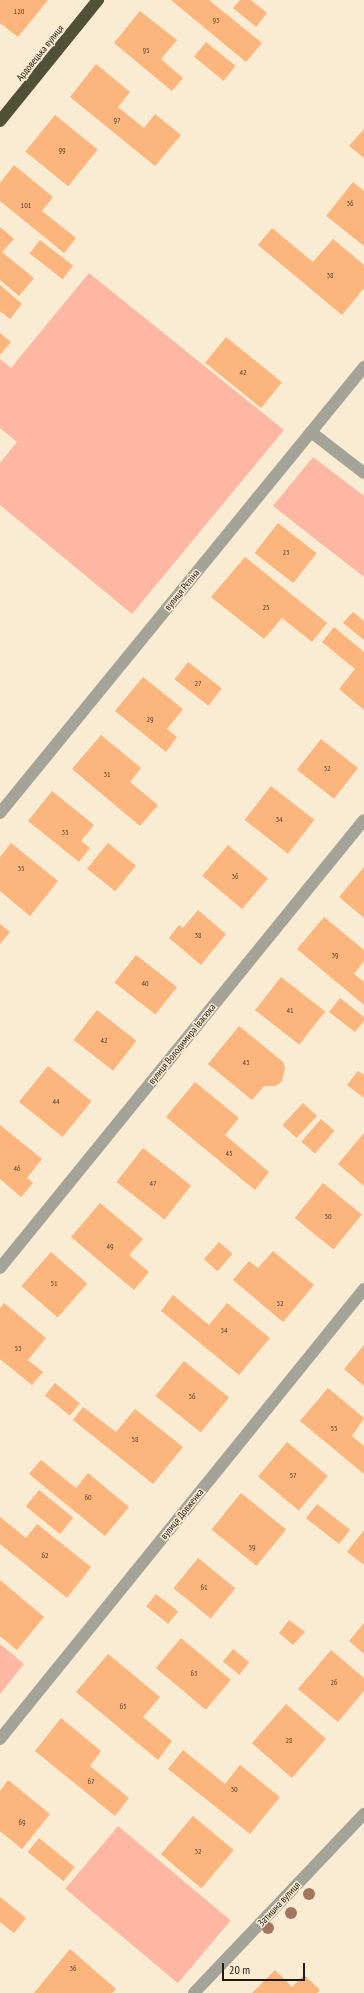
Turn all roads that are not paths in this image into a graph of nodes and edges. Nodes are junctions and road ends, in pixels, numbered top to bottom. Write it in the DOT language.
graph roads {
  1 [pos="98,0"];
  2 [pos="0,120"];
  3 [pos="364,368"];
  4 [pos="312,432"];
  5 [pos="364,473"];
  6 [pos="0,813"];
  7 [pos="364,820"];
  8 [pos="0,1268"];
  9 [pos="364,1289"];
  10 [pos="0,1740"];
  11 [pos="364,1814"];
  12 [pos="194,1993"];
  1 -- 2 [label="highway, Ардовецька вулиця"];
  3 -- 4 [label="street, вулиця Рєпіна"];
  4 -- 5 [label="street"];
  4 -- 6 [label="street, вулиця Рєпіна"];
  7 -- 8 [label="street, вулиця Володимира Івасюка"];
  9 -- 10 [label="street, вулиця Довженка"];
  11 -- 12 [label="street, Затишна вулиця"];
}
